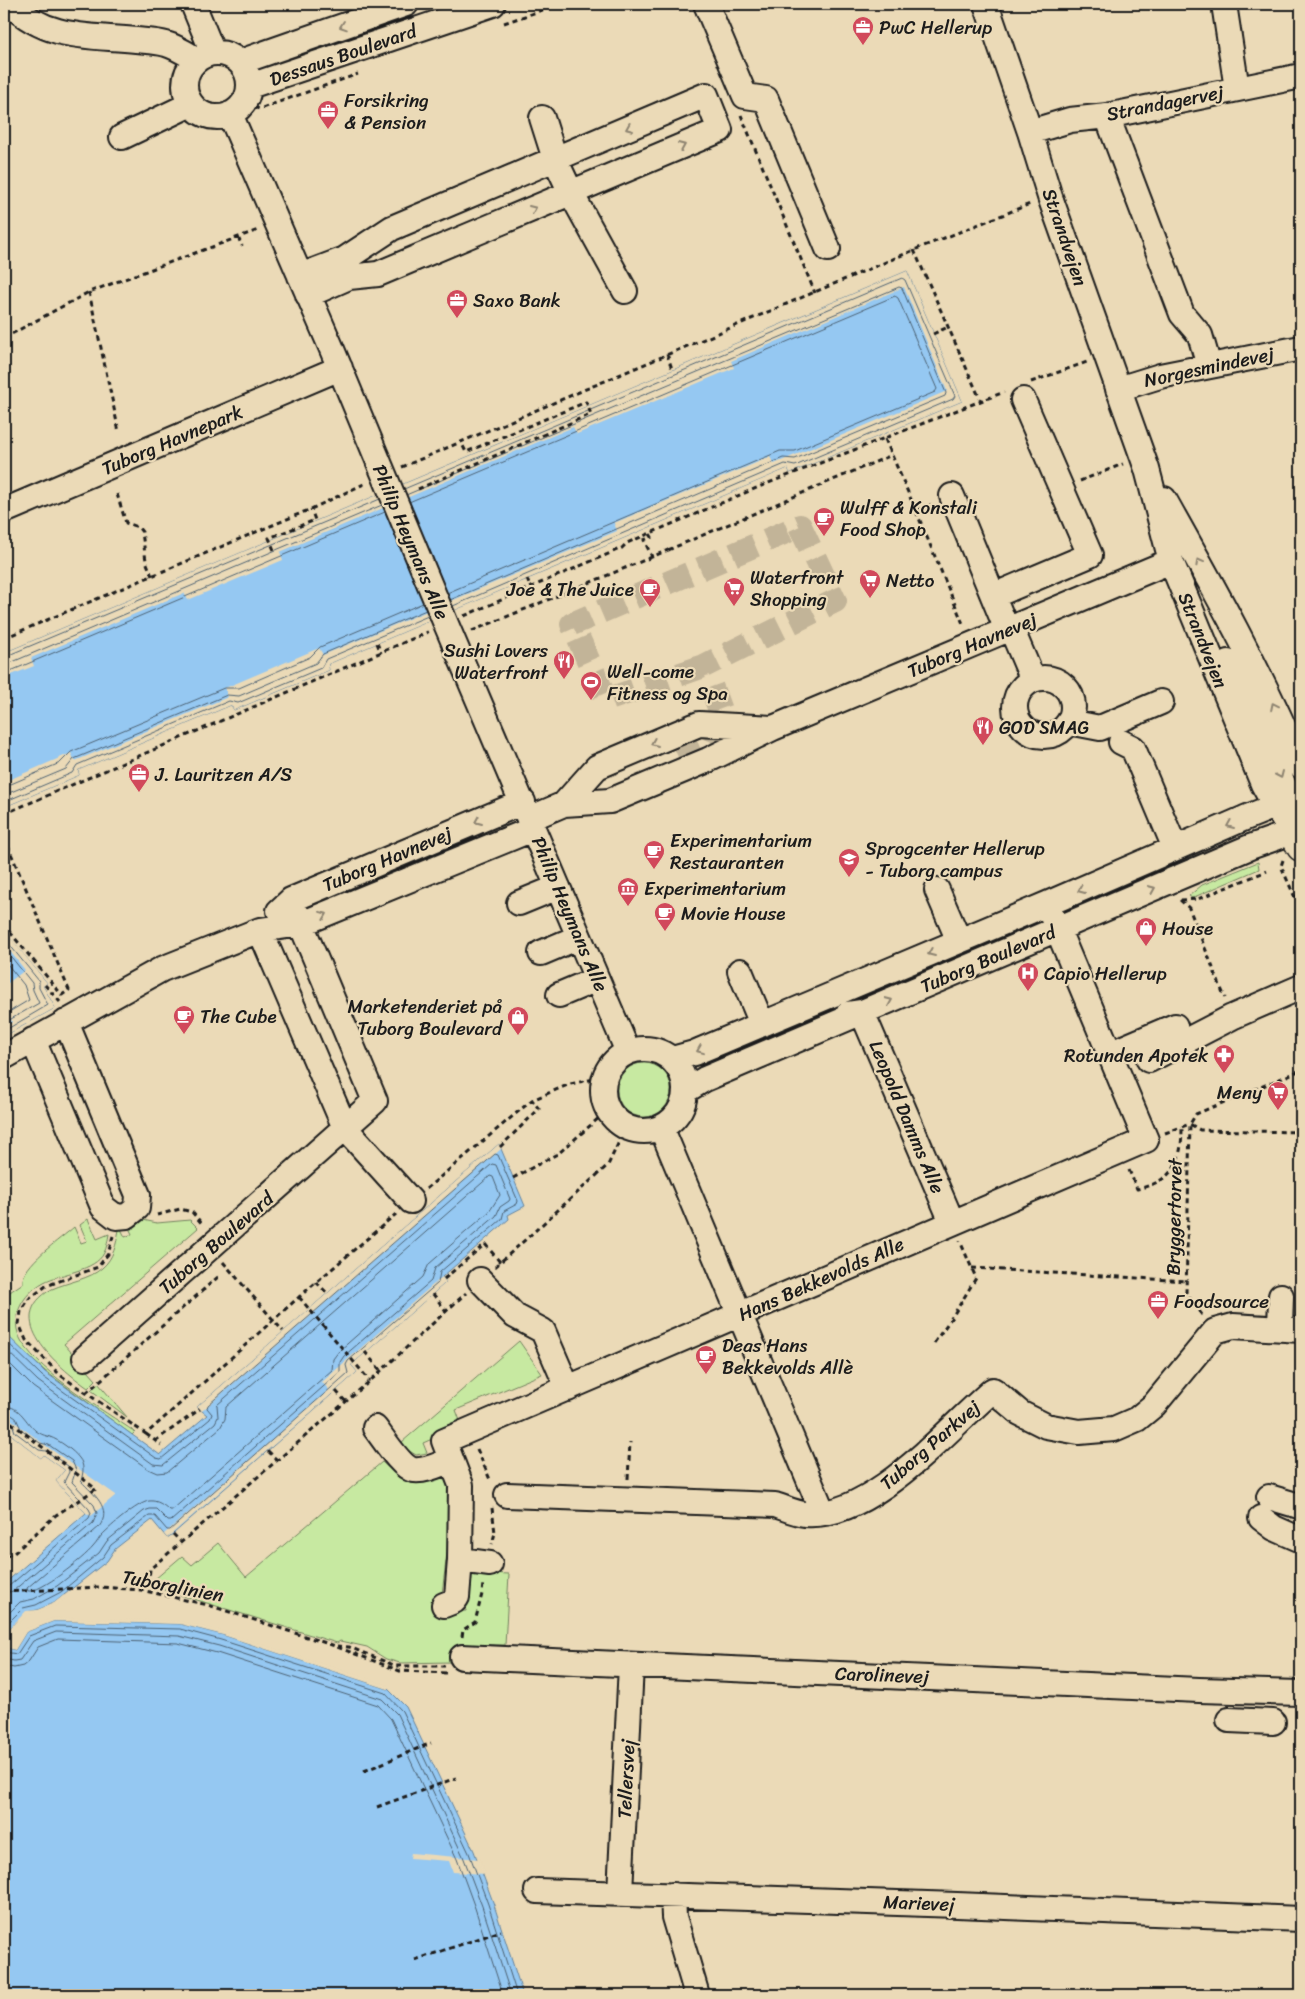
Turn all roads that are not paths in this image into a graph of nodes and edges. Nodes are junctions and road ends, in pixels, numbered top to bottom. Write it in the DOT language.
graph roads {
  1 [pos="10,4"];
  2 [pos="193,4"];
  3 [pos="406,4"];
  4 [pos="493,4"];
  5 [pos="706,4"];
  6 [pos="986,4"];
  7 [pos="1224,4"];
  8 [pos="205,56"];
  9 [pos="240,62"];
  10 [pos="1301,76"];
  11 [pos="250,86"];
  12 [pos="1236,89"];
  13 [pos="191,104"];
  14 [pos="230,114"];
  15 [pos="1107,116"];
  16 [pos="542,118"];
  17 [pos="1030,132"];
  18 [pos="122,137"];
  19 [pos="555,159"];
  20 [pos="571,193"];
  21 [pos="497,202"];
  22 [pos="828,250"];
  23 [pos="347,268"];
  24 [pos="304,285"];
  25 [pos="625,291"];
  26 [pos="1301,348"];
  27 [pos="1209,366"];
  28 [pos="340,368"];
  29 [pos="1118,389"];
  30 [pos="1024,400"];
  31 [pos="1145,463"];
  32 [pos="952,496"];
  33 [pos="4,511"];
  34 [pos="1171,561"];
  35 [pos="993,596"];
  36 [pos="1009,629"];
  37 [pos="1033,680"];
  38 [pos="1161,702"];
  39 [pos="1069,722"];
  40 [pos="773,728"];
  41 [pos="1121,742"];
  42 [pos="678,757"];
  43 [pos="1299,757"];
  44 [pos="564,804"];
  45 [pos="528,817"];
  46 [pos="1295,818"];
  47 [pos="448,834"];
  48 [pos="1175,848"];
  49 [pos="460,859"];
  50 [pos="416,860"];
  51 [pos="558,887"];
  52 [pos="345,889"];
  53 [pos="937,890"];
  54 [pos="291,900"];
  55 [pos="520,903"];
  56 [pos="1047,904"];
  57 [pos="301,924"];
  58 [pos="1057,929"];
  59 [pos="260,930"];
  60 [pos="579,937"];
  61 [pos="959,941"];
  62 [pos="541,953"];
  63 [pos="740,971"];
  64 [pos="875,977"];
  65 [pos="598,979"];
  66 [pos="1301,987"];
  67 [pos="559,996"];
  68 [pos="862,1012"];
  69 [pos="814,1017"];
  70 [pos="66,1022"];
  71 [pos="762,1024"];
  72 [pos="1175,1026"];
  73 [pos="34,1040"];
  74 [pos="628,1052"];
  75 [pos="732,1052"];
  76 [pos="1109,1054"];
  77 [pos="4,1057"];
  78 [pos="672,1059"];
  79 [pos="1149,1060"];
  80 [pos="685,1091"];
  81 [pos="661,1127"];
  82 [pos="345,1128"];
  83 [pos="411,1201"];
  84 [pos="952,1222"];
  85 [pos="480,1280"];
  86 [pos="1281,1296"];
  87 [pos="739,1315"];
  88 [pos="1291,1329"];
  89 [pos="85,1358"];
  90 [pos="568,1389"];
  91 [pos="375,1428"];
  92 [pos="451,1460"];
  93 [pos="507,1495"];
  94 [pos="1299,1506"];
  95 [pos="823,1514"];
  96 [pos="1299,1539"];
  97 [pos="460,1560"];
  98 [pos="490,1564"];
  99 [pos="444,1605"];
  100 [pos="462,1658"];
  101 [pos="631,1665"];
  102 [pos="1301,1693"];
  103 [pos="1229,1720"];
  104 [pos="1273,1722"];
  105 [pos="537,1891"];
  106 [pos="620,1893"];
  107 [pos="674,1895"];
  108 [pos="1301,1919"];
  109 [pos="697,1995"];
  1 -- 8 [label="street"];
  2 -- 8 [label="street"];
  3 -- 9 [label="street, Dessaus Boulevard, one-way"];
  4 -- 11 [label="street, Dessaus Boulevard"];
  5 -- 22 [label="street"];
  6 -- 17 [label="street, Strandvejen"];
  7 -- 12 [label="street"];
  8 -- 9 [label="street"];
  8 -- 13 [label="street"];
  9 -- 11 [label="street"];
  10 -- 12 [label="street, Strandagervej"];
  11 -- 14 [label="street"];
  12 -- 15 [label="street, Strandagervej"];
  13 -- 14 [label="street"];
  13 -- 18 [label="street"];
  14 -- 24 [label="street, Philip Heymans Alle"];
  15 -- 17 [label="street, Strandagervej"];
  15 -- 27 [label="street"];
  16 -- 19 [label="street"];
  17 -- 29 [label="street, Strandvejen"];
  19 -- 20 [label="street"];
  20 -- 19 [label="street, one-way"];
  19 -- 23 [label="street"];
  23 -- 20 [label="street, one-way"];
  20 -- 25 [label="street"];
  21 -- 23 [label="street"];
  23 -- 24 [label="street"];
  24 -- 28 [label="street, Philip Heymans Alle"];
  26 -- 27 [label="street, Norgesmindevej"];
  27 -- 29 [label="street, Norgesmindevej"];
  28 -- 33 [label="street, Tuborg Havnepark"];
  28 -- 45 [label="street, Philip Heymans Alle"];
  29 -- 31 [label="street, Strandvejen"];
  30 -- 35 [label="street"];
  31 -- 34 [label="street, Strandvejen"];
  43 -- 31 [label="street, Strandvejen, one-way"];
  32 -- 35 [label="street"];
  34 -- 36 [label="street, Tuborg Havnevej"];
  34 -- 46 [label="street, Strandvejen, one-way"];
  35 -- 36 [label="street"];
  36 -- 37 [label="street"];
  36 -- 40 [label="street, Tuborg Havnevej"];
  37 -- 39 [label="street"];
  37 -- 39 [label="street"];
  38 -- 39 [label="street"];
  40 -- 44 [label="street, Tuborg Havnevej"];
  40 -- 44 [label="street, Tuborg Havnevej, one-way"];
  41 -- 48 [label="street"];
  42 -- 44 [label="street"];
  44 -- 45 [label="street, Tuborg Havnevej"];
  45 -- 47 [label="street, Tuborg Havnevej, one-way"];
  45 -- 49 [label="street, Tuborg Havnevej"];
  45 -- 51 [label="street, Philip Heymans Alle"];
  46 -- 48 [label="street, Tuborg Boulevard, one-way"];
  58 -- 46 [label="street, Tuborg Boulevard, one-way"];
  47 -- 50 [label="street"];
  47 -- 54 [label="street, Tuborg Havnevej"];
  48 -- 56 [label="street, Tuborg Boulevard, one-way"];
  49 -- 50 [label="street"];
  57 -- 49 [label="street, Tuborg Havnevej, one-way"];
  50 -- 52 [label="street"];
  51 -- 55 [label="street"];
  51 -- 60 [label="street, Philip Heymans Alle"];
  53 -- 61 [label="street"];
  54 -- 57 [label="street, Tuborg Boulevard"];
  54 -- 59 [label="street, Tuborg Havnevej"];
  56 -- 58 [label="street"];
  56 -- 61 [label="street, Tuborg Boulevard"];
  57 -- 59 [label="street, Tuborg Havnevej"];
  57 -- 82 [label="street, Tuborg Boulevard"];
  68 -- 58 [label="street, Tuborg Boulevard, one-way"];
  58 -- 76 [label="street"];
  59 -- 70 [label="street, Tuborg Havnevej"];
  59 -- 82 [label="street"];
  60 -- 62 [label="street"];
  60 -- 65 [label="street, Philip Heymans Alle"];
  61 -- 64 [label="street, Tuborg Boulevard, one-way"];
  63 -- 71 [label="street"];
  64 -- 69 [label="street"];
  64 -- 71 [label="street, Tuborg Boulevard"];
  65 -- 67 [label="street"];
  65 -- 74 [label="street, Philip Heymans Alle"];
  66 -- 79 [label="street"];
  68 -- 69 [label="street"];
  68 -- 80 [label="street, Tuborg Boulevard"];
  68 -- 84 [label="street, Leopold Damms Alle"];
  69 -- 75 [label="street"];
  70 -- 73 [label="street, Tuborg Havnevej"];
  70 -- 73 [label="street"];
  71 -- 78 [label="street, Tuborg Boulevard, one-way"];
  72 -- 76 [label="street"];
  73 -- 77 [label="street, Tuborg Havnevej"];
  74 -- 78 [label="street"];
  74 -- 81 [label="street"];
  76 -- 84 [label="street, Hans Bekkevolds Alle"];
  78 -- 80 [label="street"];
  80 -- 81 [label="street"];
  81 -- 87 [label="street"];
  82 -- 83 [label="street"];
  82 -- 89 [label="street, Tuborg Boulevard"];
  84 -- 87 [label="street, Hans Bekkevolds Alle"];
  85 -- 90 [label="street"];
  86 -- 88 [label="street"];
  87 -- 90 [label="street, Hans Bekkevolds Alle"];
  87 -- 95 [label="street"];
  88 -- 95 [label="street, Tuborg Parkvej"];
  90 -- 92 [label="street, Hans Bekkevolds Alle"];
  91 -- 92 [label="street"];
  92 -- 97 [label="street, Hans Bekkevolds Alle"];
  93 -- 95 [label="street, Tuborg Parkvej"];
  94 -- 96 [label="street"];
  97 -- 98 [label="street"];
  97 -- 99 [label="street, Hans Bekkevolds Alle"];
  100 -- 101 [label="street, Carolinevej"];
  101 -- 102 [label="street, Carolinevej"];
  101 -- 106 [label="street, Tellersvej"];
  103 -- 104 [label="street"];
  105 -- 106 [label="street, Marievej"];
  106 -- 107 [label="street, Marievej"];
  107 -- 108 [label="street, Marievej"];
  107 -- 109 [label="street"];
}
